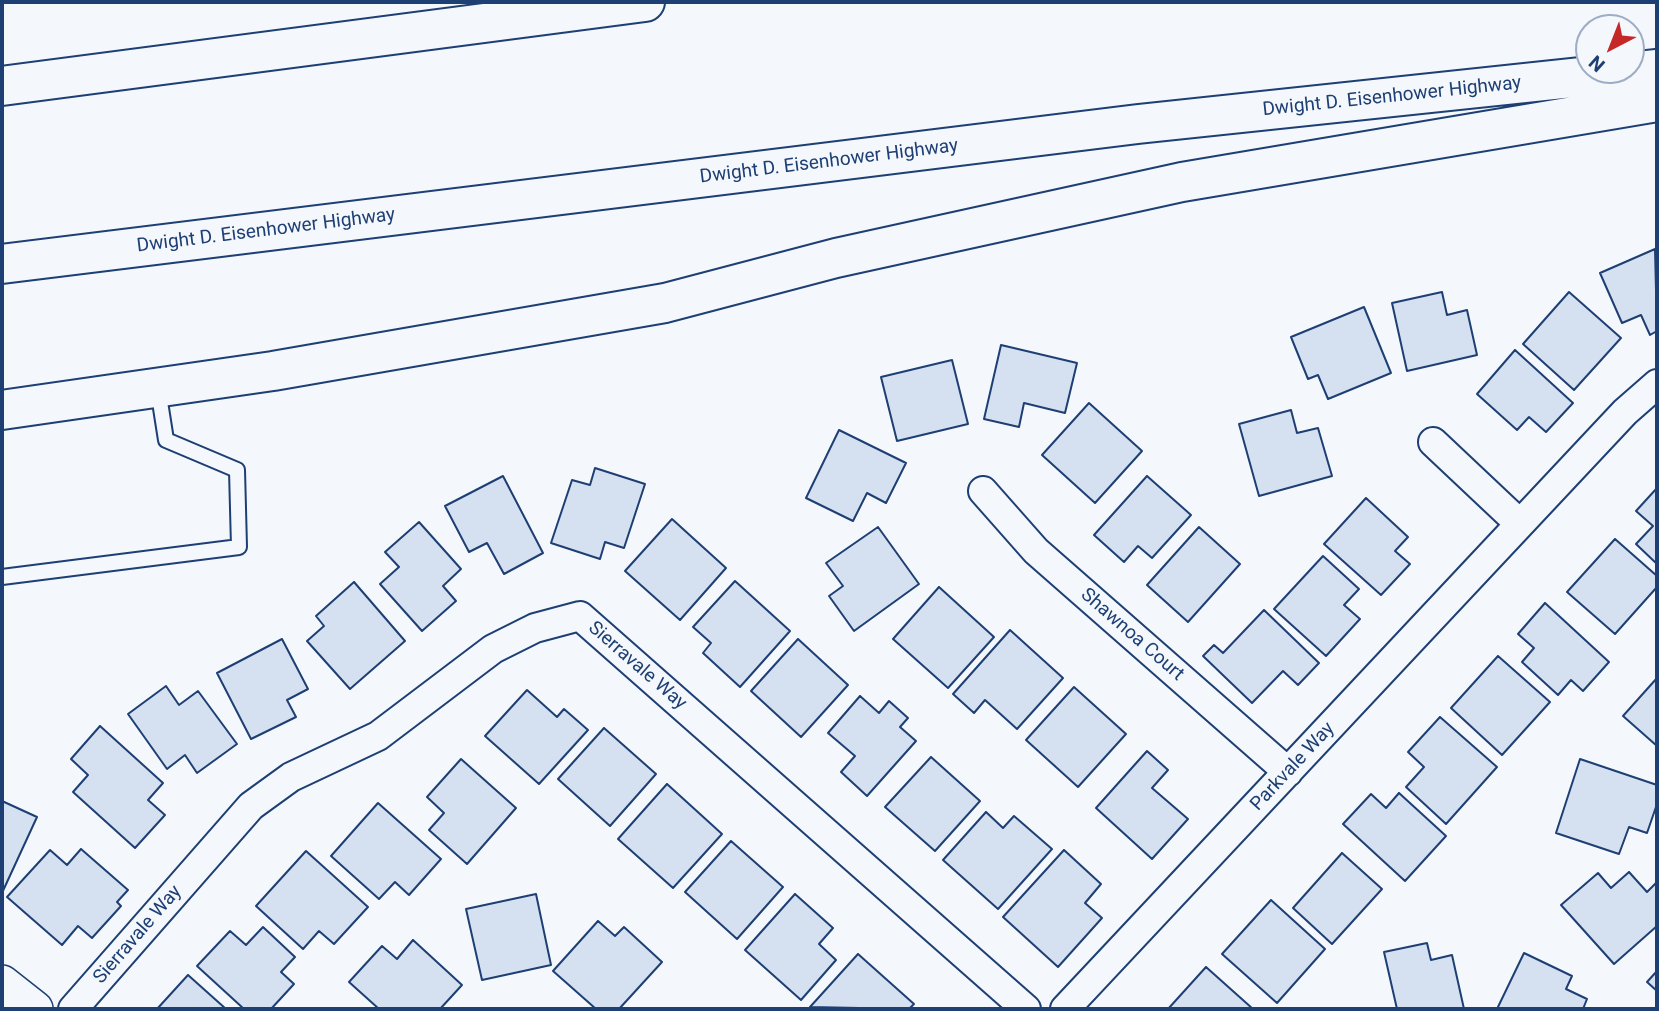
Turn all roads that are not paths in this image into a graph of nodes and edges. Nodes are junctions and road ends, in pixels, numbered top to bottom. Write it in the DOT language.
graph roads {
  1 [pos="645,2"];
  2 [pos="1657,69"];
  3 [pos="2,86"];
  4 [pos="1657,102"];
  5 [pos="2,264"];
  6 [pos="1657,384"];
  7 [pos="158,387"];
  8 [pos="2,410"];
  9 [pos="1433,442"];
  10 [pos="983,491"];
  11 [pos="1520,524"];
  12 [pos="2,577"];
  13 [pos="1288,772"];
  14 [pos="2,983"];
  15 [pos="35,1009"];
  16 [pos="73,1009"];
  17 [pos="1026,1009"];
  18 [pos="1065,1009"];
  1 -- 3 [label="highway"];
  2 -- 5 [label="highway, Dwight D. Eisenhower Highway"];
  4 -- 7 [label="highway"];
  6 -- 11 [label="street, Parkvale Way"];
  7 -- 8 [label="highway"];
  7 -- 12 [label="lane"];
  9 -- 11 [label="street"];
  10 -- 13 [label="street, Shawnoa Court"];
  11 -- 13 [label="street, Parkvale Way"];
  13 -- 18 [label="street, Parkvale Way"];
  14 -- 15 [label="street"];
  16 -- 17 [label="street, Sierravale Way"];
}
